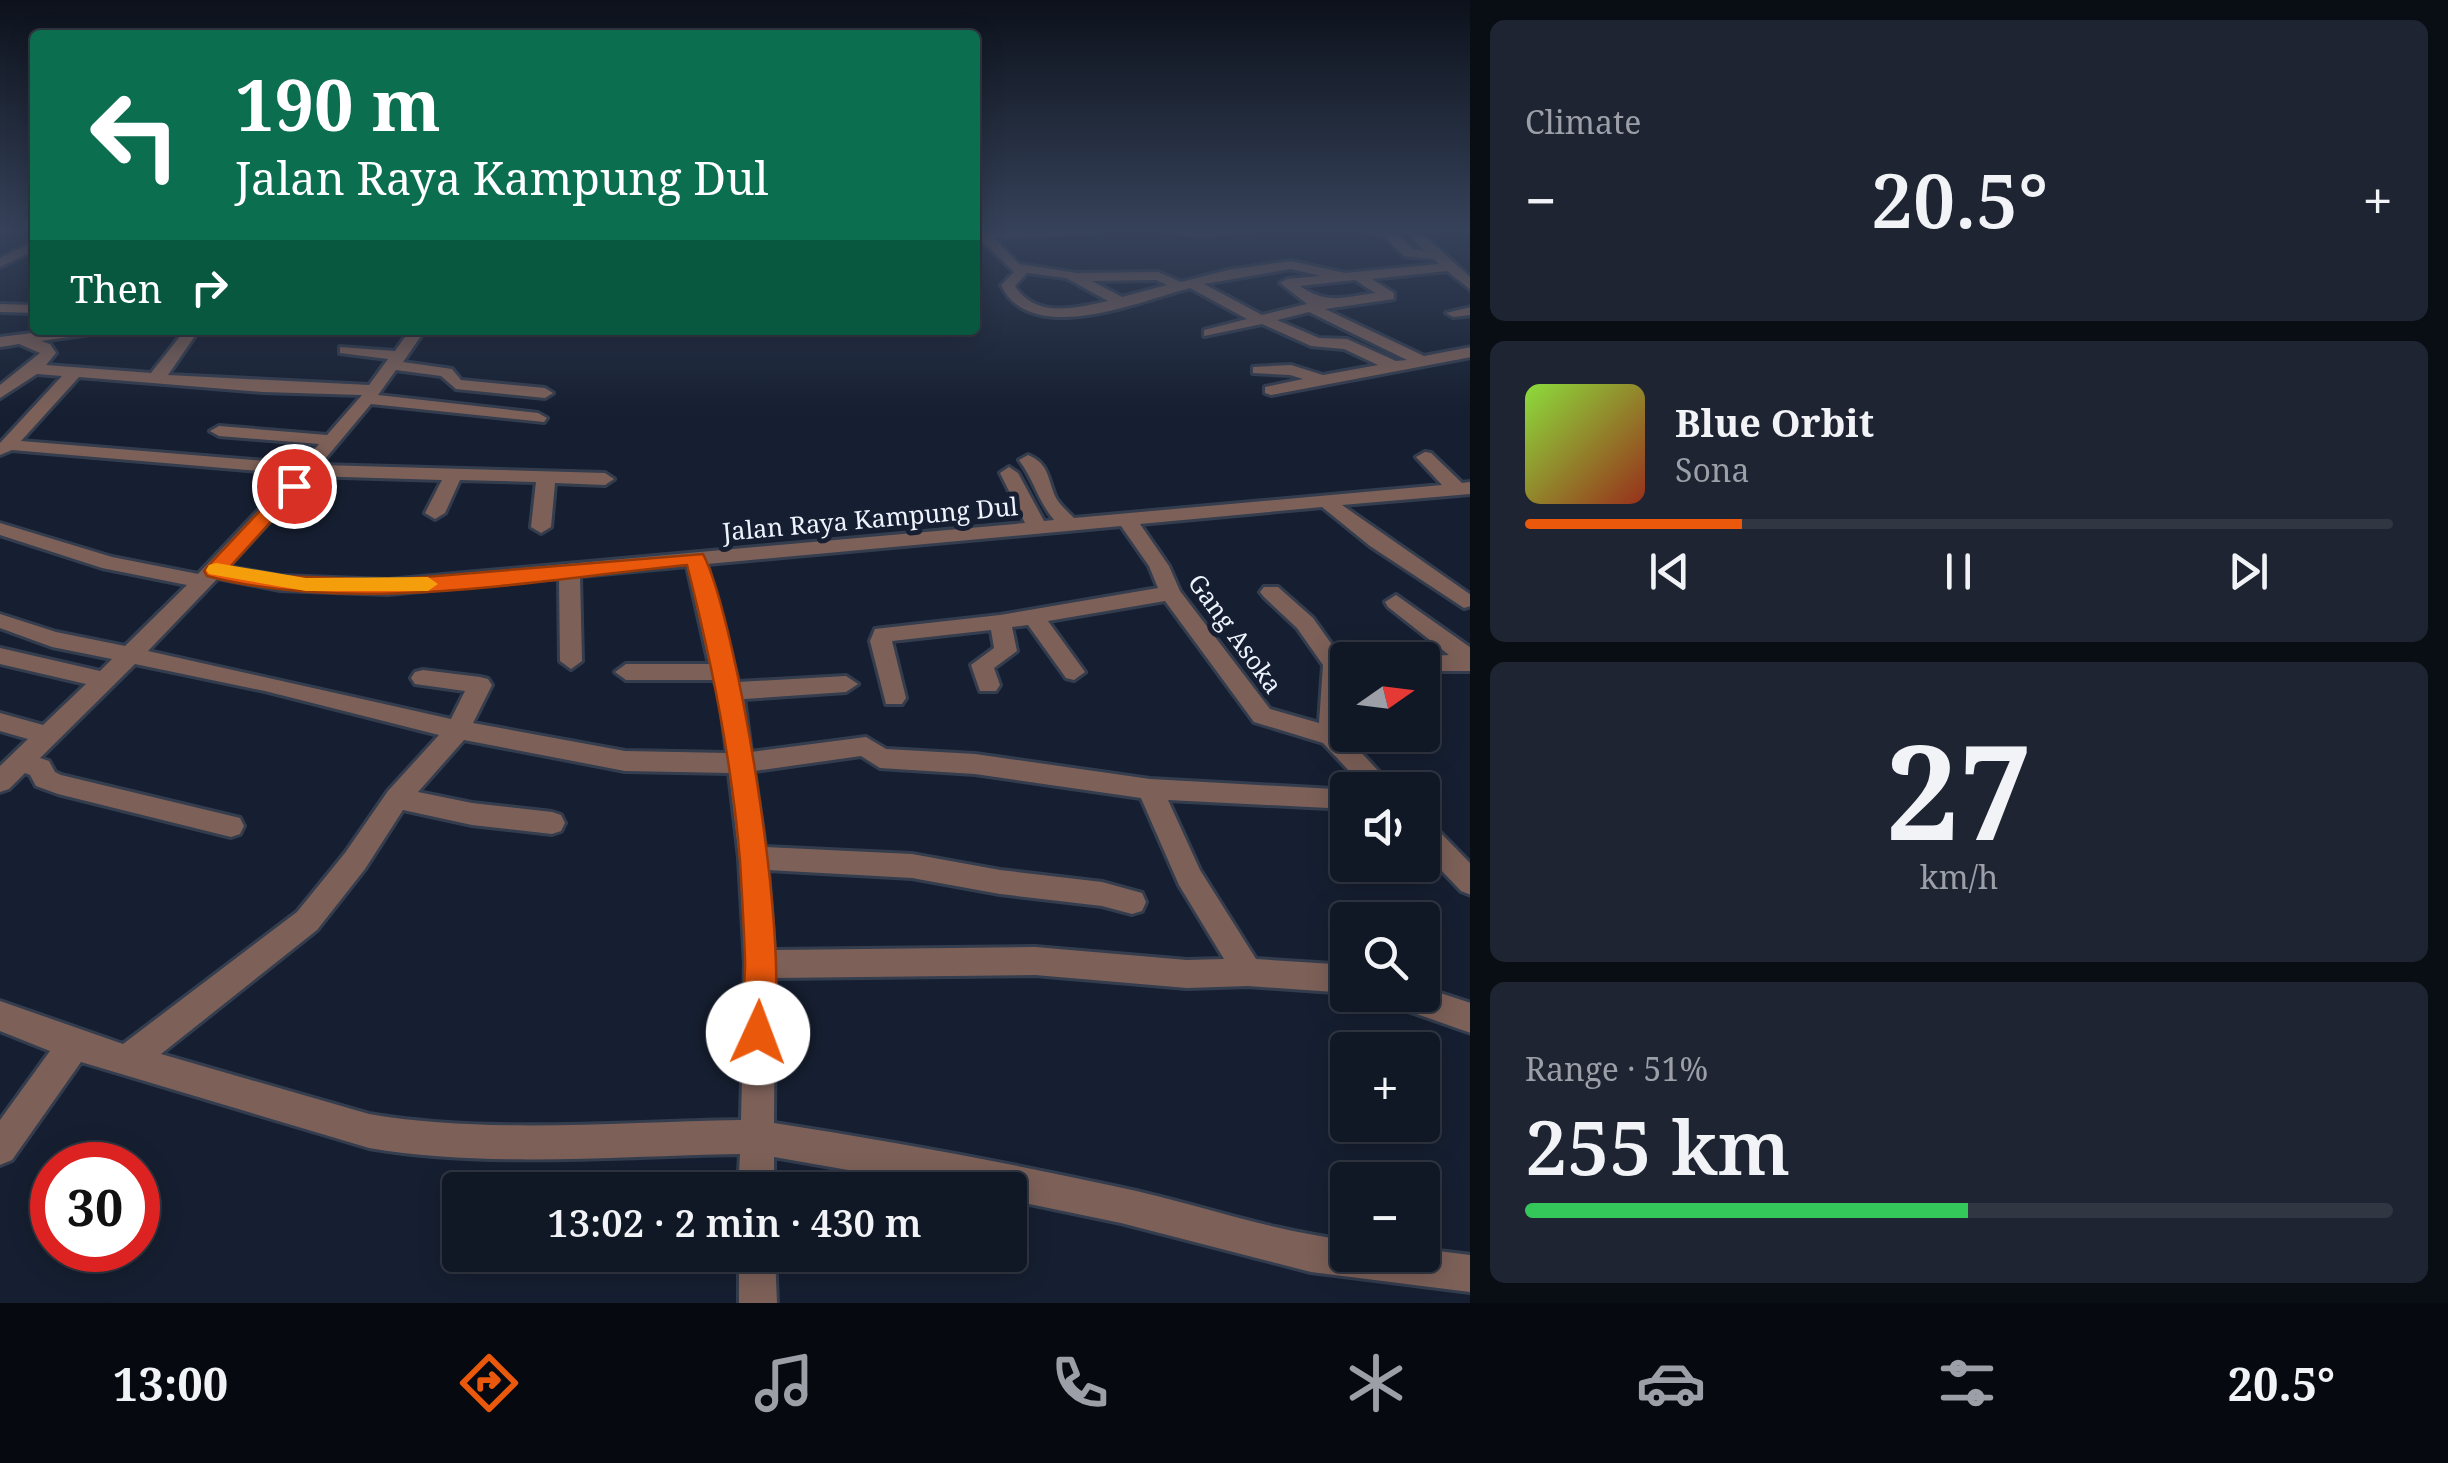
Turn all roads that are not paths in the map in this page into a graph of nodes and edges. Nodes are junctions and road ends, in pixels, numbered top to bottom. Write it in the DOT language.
graph roads {
  1 [pos="1010,290"];
  2 [pos="1099,290"];
  3 [pos="1167,290"];
  4 [pos="1196,290"];
  5 [pos="1297,290"];
  6 [pos="1376,290"];
  7 [pos="1121,302"];
  8 [pos="1319,306"];
  9 [pos="0,308"];
  10 [pos="30,309"];
  11 [pos="1470,312"];
  12 [pos="1453,313"];
  13 [pos="1261,319"];
  14 [pos="1209,333"];
  15 [pos="56,335"];
  16 [pos="189,335"];
  17 [pos="414,335"];
  18 [pos="22,340"];
  19 [pos="0,342"];
  20 [pos="346,350"];
  21 [pos="1470,352"];
  22 [pos="1420,360"];
  23 [pos="396,361"];
  24 [pos="1391,365"];
  25 [pos="34,369"];
  26 [pos="1259,370"];
  27 [pos="76,372"];
  28 [pos="156,378"];
  29 [pos="1321,380"];
  30 [pos="1271,390"];
  31 [pos="1,391"];
  32 [pos="544,393"];
  33 [pos="370,395"];
  34 [pos="538,418"];
  35 [pos="219,431"];
  36 [pos="330,440"];
  37 [pos="5,449"];
  38 [pos="1426,457"];
  39 [pos="1028,460"];
  40 [pos="308,470"];
  41 [pos="453,474"];
  42 [pos="1009,474"];
  43 [pos="546,478"];
  44 [pos="605,479"];
  45 [pos="1464,489"];
  46 [pos="1327,502"];
  47 [pos="435,513"];
  48 [pos="1127,520"];
  49 [pos="1069,525"];
  50 [pos="541,527"];
  51 [pos="1038,528"];
  52 [pos="0,530"];
  53 [pos="695,558"];
  54 [pos="569,570"];
  55 [pos="209,577"];
  56 [pos="1272,592"];
  57 [pos="1170,593"];
  58 [pos="1464,601"];
  59 [pos="1396,602"];
  60 [pos="1032,616"];
  61 [pos="2,622"];
  62 [pos="1000,622"];
  63 [pos="52,639"];
  64 [pos="1330,652"];
  65 [pos="133,654"];
  66 [pos="2,656"];
  67 [pos="571,661"];
  68 [pos="1470,661"];
  69 [pos="1440,662"];
  70 [pos="626,672"];
  71 [pos="1074,672"];
  72 [pos="423,678"];
  73 [pos="105,680"];
  74 [pos="726,682"];
  75 [pos="846,684"];
  76 [pos="988,685"];
  77 [pos="894,698"];
  78 [pos="0,722"];
  79 [pos="457,731"];
  80 [pos="46,735"];
  81 [pos="1330,735"];
  82 [pos="1347,752"];
  83 [pos="21,762"];
  84 [pos="741,763"];
  85 [pos="1366,772"];
  86 [pos="0,782"];
  87 [pos="1150,789"];
  88 [pos="397,798"];
  89 [pos="1330,798"];
  90 [pos="552,822"];
  91 [pos="231,826"];
  92 [pos="1440,850"];
  93 [pos="753,858"];
  94 [pos="1470,883"];
  95 [pos="1132,902"];
  96 [pos="760,964"];
  97 [pos="1248,972"];
  98 [pos="1330,978"];
  99 [pos="1440,1008"];
  100 [pos="0,1016"];
  101 [pos="1470,1018"];
  102 [pos="74,1045"];
  103 [pos="128,1060"];
  104 [pos="755,1137"];
  105 [pos="0,1148"];
  106 [pos="756,1172"];
  107 [pos="757,1272"];
  108 [pos="1470,1274"];
  109 [pos="758,1303"];
  1 -- 7 [label="street"];
  2 -- 7 [label="street"];
  3 -- 7 [label="street"];
  4 -- 13 [label="street"];
  5 -- 8 [label="street"];
  6 -- 8 [label="street"];
  8 -- 13 [label="street"];
  8 -- 22 [label="street"];
  9 -- 10 [label="street"];
  11 -- 12 [label="street"];
  13 -- 14 [label="street"];
  13 -- 24 [label="street"];
  15 -- 18 [label="street"];
  16 -- 28 [label="street"];
  17 -- 23 [label="street"];
  18 -- 19 [label="street"];
  18 -- 25 [label="street"];
  20 -- 23 [label="street"];
  21 -- 22 [label="street"];
  22 -- 24 [label="street"];
  23 -- 32 [label="street"];
  23 -- 33 [label="street"];
  24 -- 29 [label="street"];
  25 -- 27 [label="street"];
  25 -- 31 [label="street"];
  26 -- 29 [label="street"];
  27 -- 28 [label="street"];
  27 -- 37 [label="street"];
  28 -- 33 [label="street"];
  29 -- 30 [label="street"];
  33 -- 34 [label="street"];
  33 -- 36 [label="street"];
  35 -- 36 [label="street"];
  36 -- 40 [label="street"];
  37 -- 40 [label="street"];
  38 -- 45 [label="street"];
  39 -- 49 [label="street"];
  40 -- 41 [label="street"];
  40 -- 55 [label="street"];
  41 -- 43 [label="street"];
  41 -- 47 [label="street"];
  42 -- 51 [label="street"];
  43 -- 44 [label="street"];
  43 -- 50 [label="street"];
  45 -- 46 [label="street, Jalan Raya Kampung Dul"];
  46 -- 48 [label="street, Jalan Raya Kampung Dul"];
  46 -- 58 [label="street"];
  48 -- 49 [label="street, Jalan Raya Kampung Dul"];
  48 -- 57 [label="street, Gang Asoka"];
  49 -- 51 [label="street, Jalan Raya Kampung Dul"];
  51 -- 53 [label="street, Jalan Raya Kampung Dul"];
  52 -- 55 [label="street, Jalan Raya Kampung Dul"];
  53 -- 54 [label="street, Jalan Raya Kampung Dul"];
  53 -- 74 [label="street"];
  54 -- 55 [label="street, Jalan Raya Kampung Dul"];
  54 -- 67 [label="street"];
  55 -- 65 [label="street"];
  56 -- 64 [label="street"];
  57 -- 60 [label="street"];
  57 -- 81 [label="street, Gang Asoka"];
  59 -- 68 [label="street"];
  60 -- 62 [label="street"];
  60 -- 71 [label="street"];
  61 -- 63 [label="street"];
  62 -- 76 [label="street"];
  62 -- 77 [label="street"];
  63 -- 65 [label="street"];
  63 -- 66 [label="street"];
  65 -- 73 [label="street"];
  65 -- 79 [label="street"];
  66 -- 73 [label="street"];
  68 -- 69 [label="street"];
  70 -- 74 [label="street"];
  72 -- 79 [label="street"];
  73 -- 80 [label="street"];
  74 -- 75 [label="street"];
  74 -- 84 [label="street"];
  78 -- 80 [label="street"];
  79 -- 84 [label="street"];
  79 -- 88 [label="street"];
  80 -- 83 [label="street"];
  82 -- 85 [label="street"];
  83 -- 86 [label="street"];
  83 -- 91 [label="street"];
  84 -- 87 [label="street"];
  84 -- 93 [label="street"];
  87 -- 89 [label="street"];
  87 -- 97 [label="street"];
  88 -- 90 [label="street"];
  88 -- 103 [label="street"];
  92 -- 94 [label="street"];
  93 -- 95 [label="street"];
  93 -- 96 [label="street"];
  96 -- 97 [label="street"];
  96 -- 104 [label="street"];
  97 -- 98 [label="street"];
  99 -- 101 [label="street"];
  100 -- 102 [label="street"];
  102 -- 103 [label="street"];
  102 -- 105 [label="street"];
  103 -- 104 [label="street"];
  104 -- 106 [label="street"];
  104 -- 108 [label="street"];
  107 -- 109 [label="street"];
}
